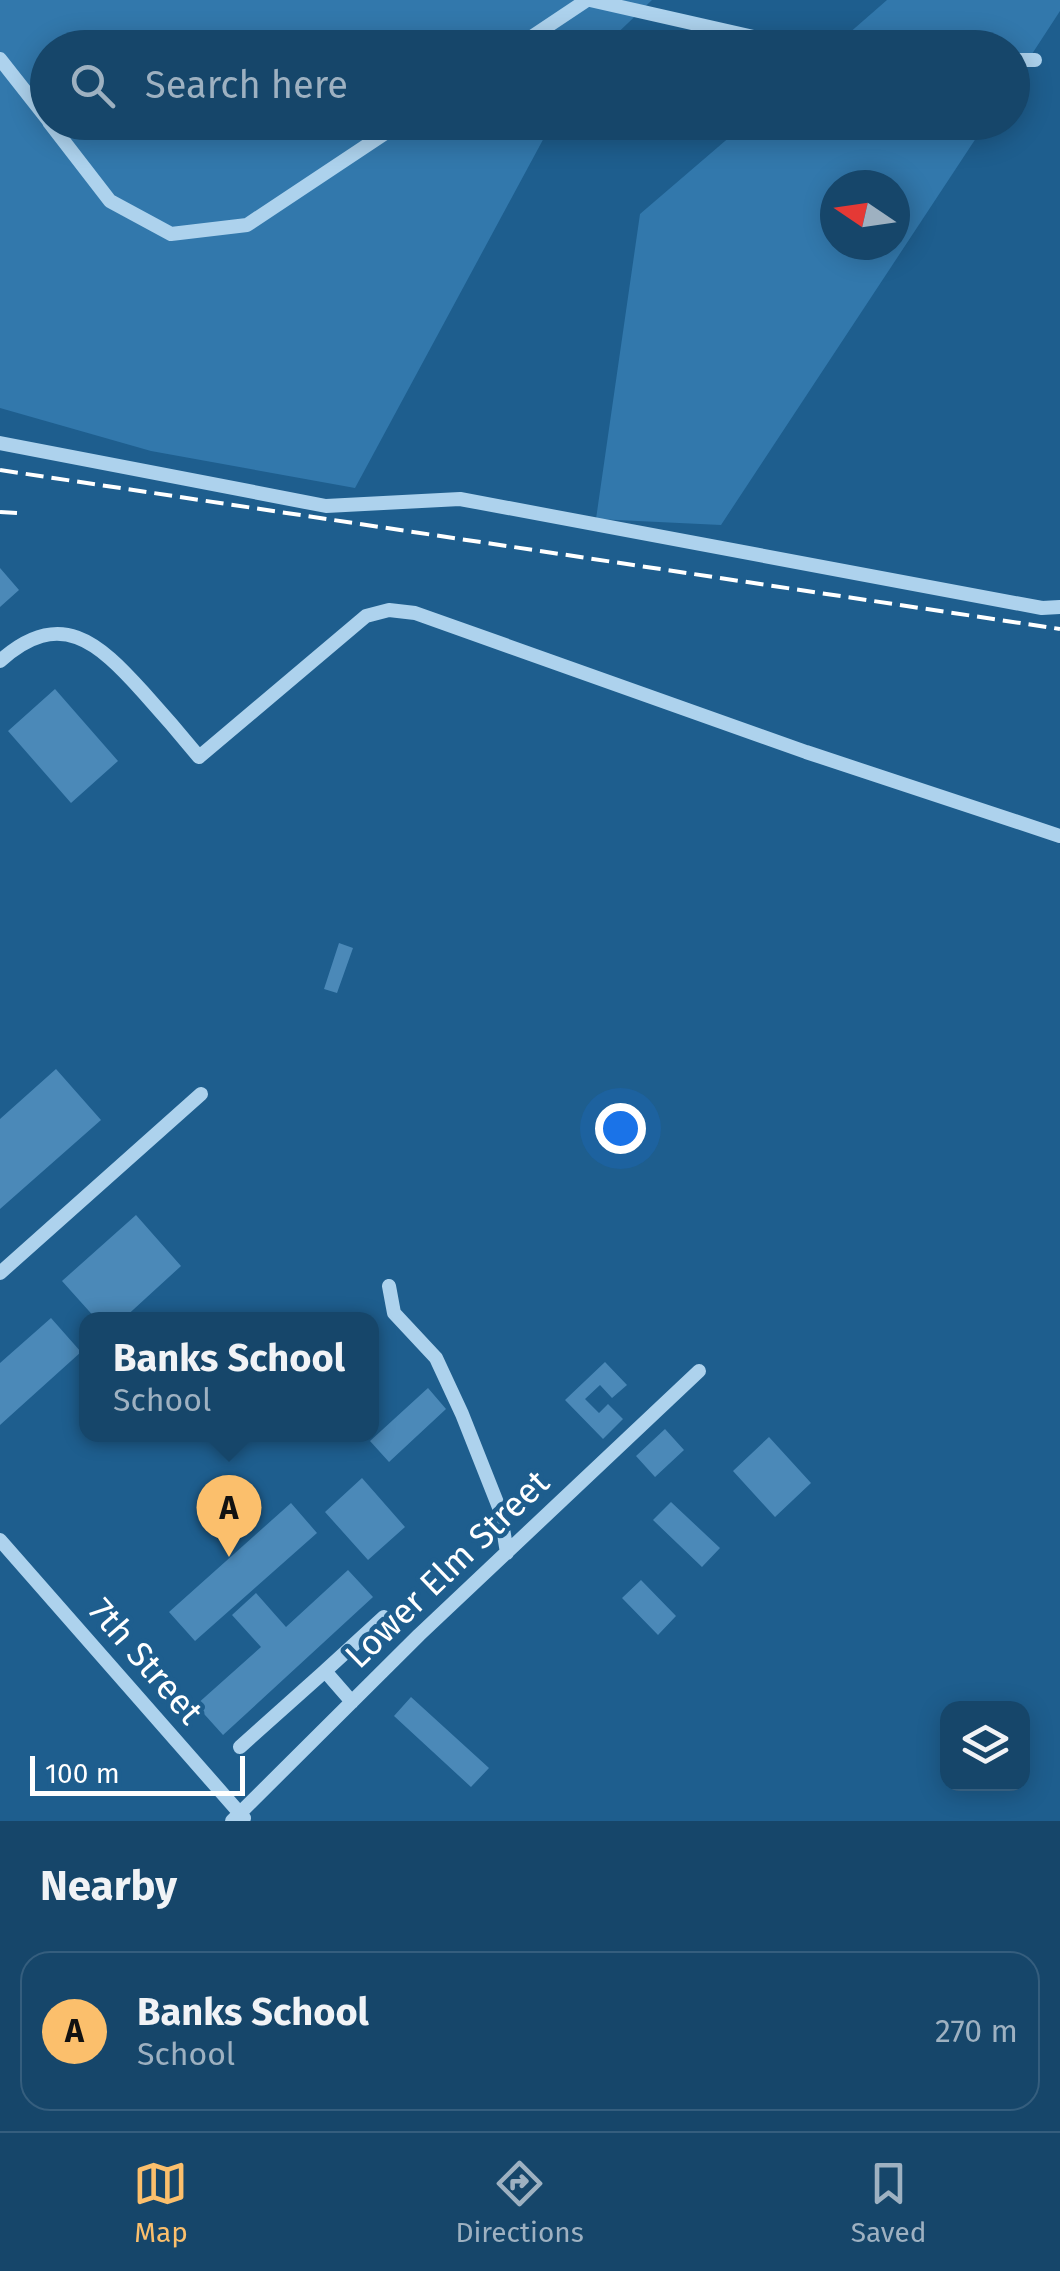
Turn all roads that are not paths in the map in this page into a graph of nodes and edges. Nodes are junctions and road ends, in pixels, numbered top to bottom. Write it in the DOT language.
graph roads {
  1 [pos="589,0"];
  2 [pos="543,30"];
  3 [pos="722,30"];
  4 [pos="0,59"];
  5 [pos="1030,60"];
  6 [pos="1035,60"];
  7 [pos="30,98"];
  8 [pos="62,140"];
  9 [pos="375,140"];
  10 [pos="0,444"];
  11 [pos="1060,607"];
  12 [pos="0,661"];
  13 [pos="1060,836"];
  14 [pos="202,1094"];
  15 [pos="0,1273"];
  16 [pos="389,1286"];
  17 [pos="699,1371"];
  18 [pos="0,1540"];
  19 [pos="507,1553"];
  20 [pos="384,1617"];
  21 [pos="325,1671"];
  22 [pos="352,1702"];
  23 [pos="240,1747"];
  24 [pos="240,1819"];
  1 -- 2 [label="street"];
  1 -- 3 [label="street"];
  4 -- 7 [label="street"];
  5 -- 6 [label="street"];
  8 -- 9 [label="street"];
  10 -- 11 [label="street"];
  12 -- 13 [label="street"];
  14 -- 15 [label="street"];
  16 -- 19 [label="street"];
  17 -- 19 [label="street, Lower Elm Street"];
  18 -- 24 [label="street, 7th Street"];
  19 -- 22 [label="street, Lower Elm Street"];
  20 -- 21 [label="street"];
  21 -- 22 [label="street"];
  21 -- 23 [label="street"];
  22 -- 24 [label="street, Lower Elm Street"];
}
